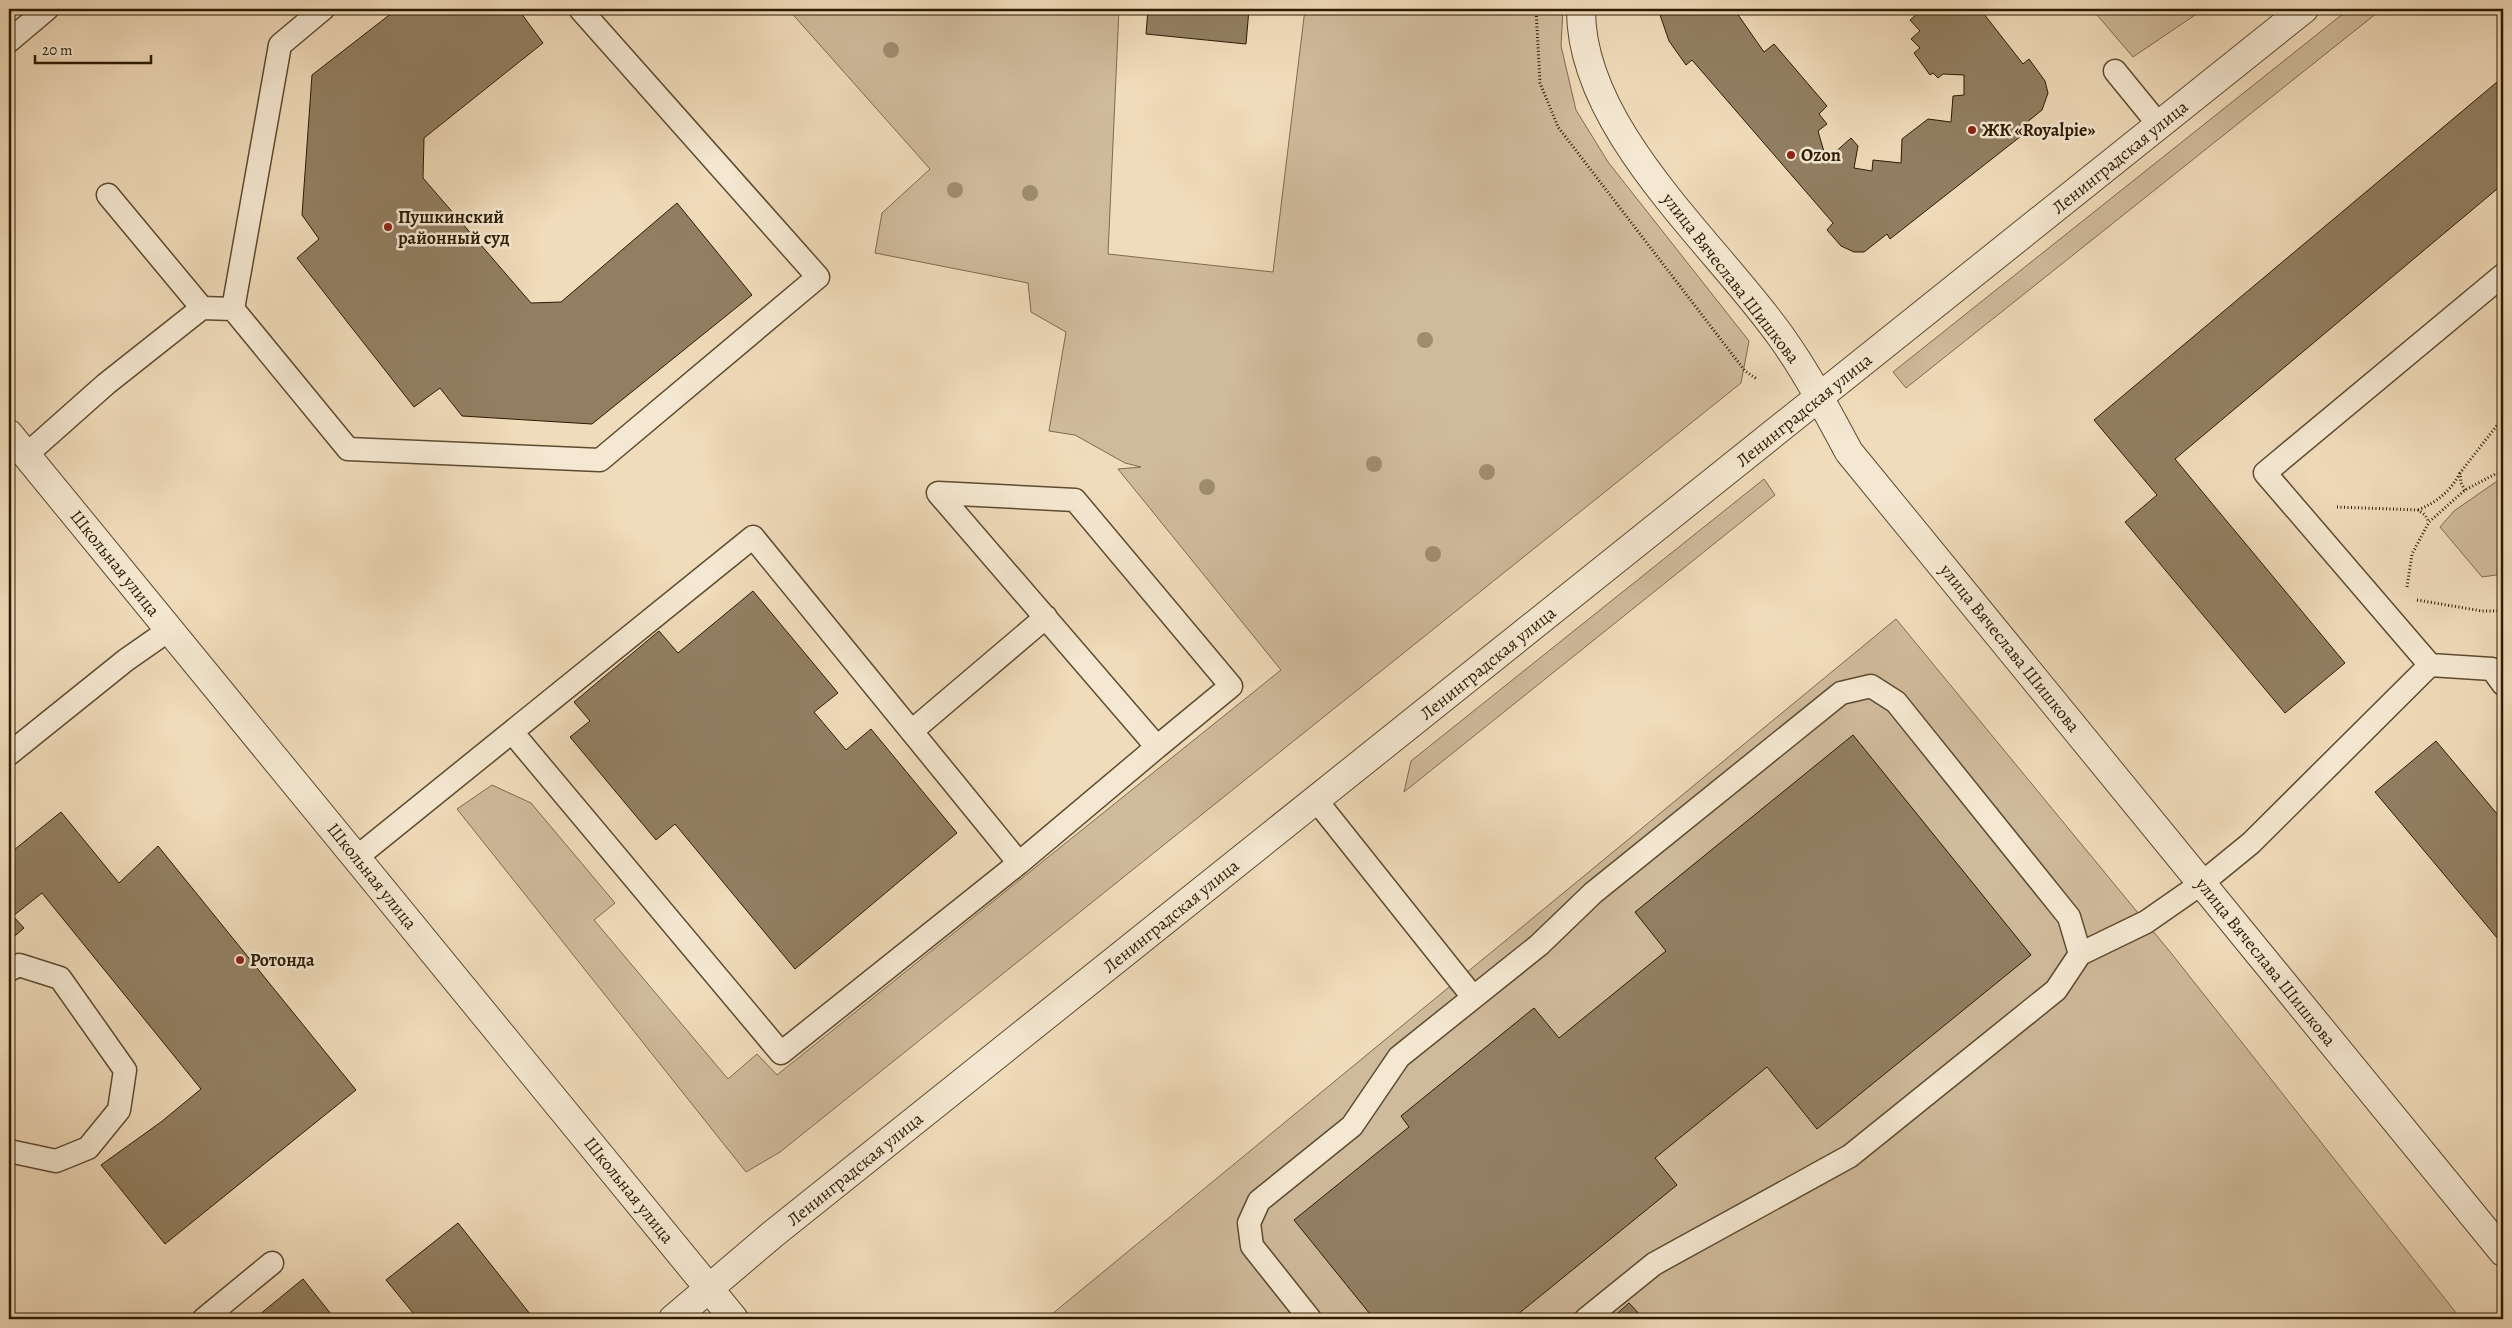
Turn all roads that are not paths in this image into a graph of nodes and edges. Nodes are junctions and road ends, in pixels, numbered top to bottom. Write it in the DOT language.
graph roads {
  1 [pos="47,9"];
  2 [pos="323,9"];
  3 [pos="580,9"];
  4 [pos="1581,9"];
  5 [pos="2304,9"];
  6 [pos="9,41"];
  7 [pos="2115,71"];
  8 [pos="2159,125"];
  9 [pos="108,195"];
  10 [pos="2503,275"];
  11 [pos="202,308"];
  12 [pos="233,309"];
  13 [pos="1819,398"];
  14 [pos="9,434"];
  15 [pos="26,455"];
  16 [pos="1046,617"];
  17 [pos="169,630"];
  18 [pos="2430,665"];
  19 [pos="2503,684"];
  20 [pos="913,730"];
  21 [pos="512,732"];
  22 [pos="1157,747"];
  23 [pos="9,754"];
  24 [pos="1316,800"];
  25 [pos="357,857"];
  26 [pos="1019,863"];
  27 [pos="2202,883"];
  28 [pos="2080,954"];
  29 [pos="9,970"];
  30 [pos="1473,998"];
  31 [pos="9,1151"];
  32 [pos="2503,1252"];
  33 [pos="272,1263"];
  34 [pos="710,1290"];
  35 [pos="204,1319"];
  36 [pos="673,1319"];
  37 [pos="734,1319"];
  38 [pos="1310,1319"];
  39 [pos="1586,1319"];
  1 -- 6 [label="lane"];
  2 -- 12 [label="lane"];
  3 -- 12 [label="lane"];
  4 -- 13 [label="street, улица Вячеслава Шишкова"];
  5 -- 8 [label="street, Ленинградская улица"];
  7 -- 8 [label="lane"];
  8 -- 13 [label="street, Ленинградская улица"];
  9 -- 11 [label="lane"];
  10 -- 18 [label="lane"];
  11 -- 12 [label="lane"];
  11 -- 15 [label="lane"];
  13 -- 24 [label="street, Ленинградская улица"];
  13 -- 27 [label="street, улица Вячеслава Шишкова"];
  14 -- 15 [label="street, Школьная улица"];
  15 -- 17 [label="street, Школьная улица"];
  16 -- 20 [label="lane"];
  16 -- 22 [label="lane"];
  16 -- 22 [label="lane"];
  17 -- 23 [label="lane"];
  17 -- 25 [label="street, Школьная улица"];
  18 -- 19 [label="lane"];
  18 -- 27 [label="lane"];
  20 -- 21 [label="lane"];
  20 -- 26 [label="lane"];
  21 -- 25 [label="lane"];
  21 -- 26 [label="lane"];
  22 -- 26 [label="lane"];
  24 -- 30 [label="lane"];
  24 -- 34 [label="street, Ленинградская улица"];
  25 -- 34 [label="street, Школьная улица"];
  27 -- 28 [label="lane"];
  27 -- 32 [label="street, улица Вячеслава Шишкова"];
  28 -- 30 [label="lane"];
  28 -- 39 [label="lane"];
  29 -- 31 [label="lane"];
  30 -- 38 [label="lane"];
  33 -- 35 [label="lane"];
  34 -- 36 [label="street, Ленинградская улица"];
  34 -- 37 [label="street, Школьная улица"];
}
